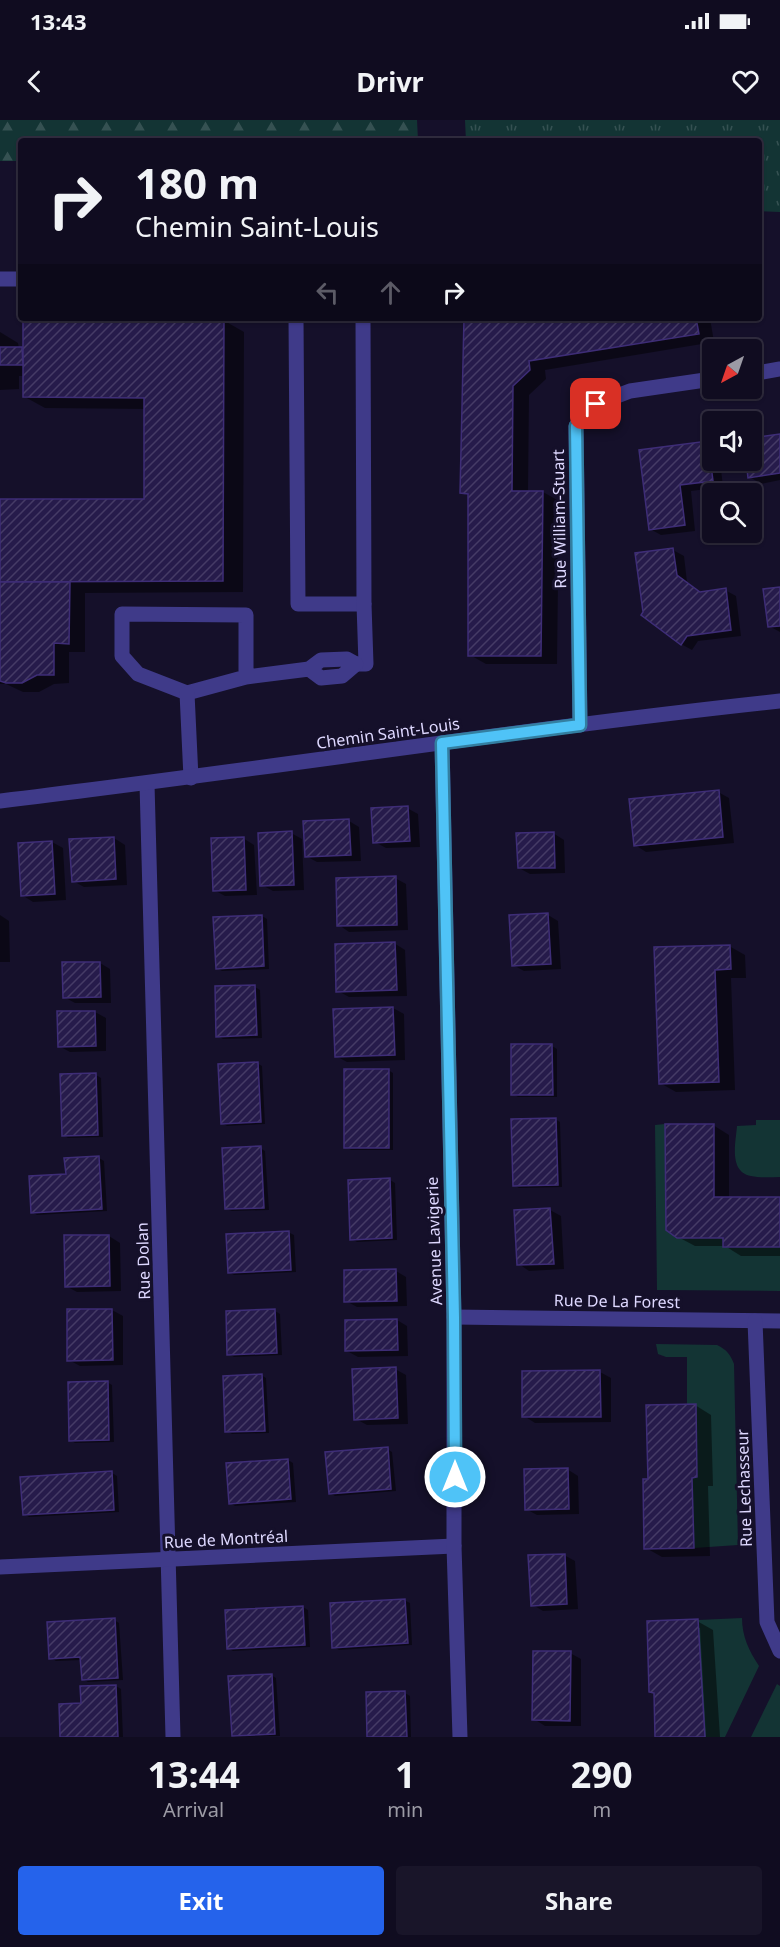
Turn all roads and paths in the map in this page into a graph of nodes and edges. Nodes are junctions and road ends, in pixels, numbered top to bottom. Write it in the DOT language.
graph roads {
  1 [pos="0,279"];
  2 [pos="18,279"];
  3 [pos="296,321"];
  4 [pos="363,321"];
  5 [pos="780,369"];
  6 [pos="762,372"];
  7 [pos="702,380"];
  8 [pos="364,604"];
  9 [pos="246,677"];
  10 [pos="187,693"];
  11 [pos="780,701"];
  12 [pos="580,725"];
  13 [pos="442,743"];
  14 [pos="191,777"];
  15 [pos="147,784"];
  16 [pos="0,801"];
  17 [pos="454,1317"];
  18 [pos="755,1321"];
  19 [pos="780,1321"];
  20 [pos="454,1546"];
  21 [pos="167,1559"];
  22 [pos="0,1567"];
  23 [pos="780,1651"];
  24 [pos="173,1737"];
  25 [pos="460,1737"];
  1 -- 2 [label="street"];
  3 -- 8 [label="street"];
  4 -- 8 [label="street"];
  5 -- 6 [label="street"];
  7 -- 12 [label="street, Rue William-Stuart"];
  8 -- 9 [label="street"];
  9 -- 10 [label="street"];
  9 -- 10 [label="street"];
  10 -- 14 [label="street"];
  11 -- 12 [label="street, Chemin Saint-Louis"];
  12 -- 13 [label="street, Chemin Saint-Louis"];
  13 -- 14 [label="street, Chemin Saint-Louis"];
  13 -- 17 [label="street, Avenue Lavigerie"];
  14 -- 15 [label="street, Chemin Saint-Louis"];
  15 -- 16 [label="street, Chemin Saint-Louis"];
  15 -- 21 [label="street, Rue Dolan"];
  17 -- 18 [label="street, Rue De La Forest"];
  17 -- 20 [label="street, Avenue Lavigerie"];
  18 -- 19 [label="street, Rue De La Forest"];
  18 -- 23 [label="street, Rue Lechasseur"];
  20 -- 21 [label="street, Rue de Montréal"];
  20 -- 25 [label="street, Avenue Lavigerie"];
  21 -- 22 [label="street, Rue de Montréal"];
  21 -- 24 [label="street, Rue Dolan"];
}
